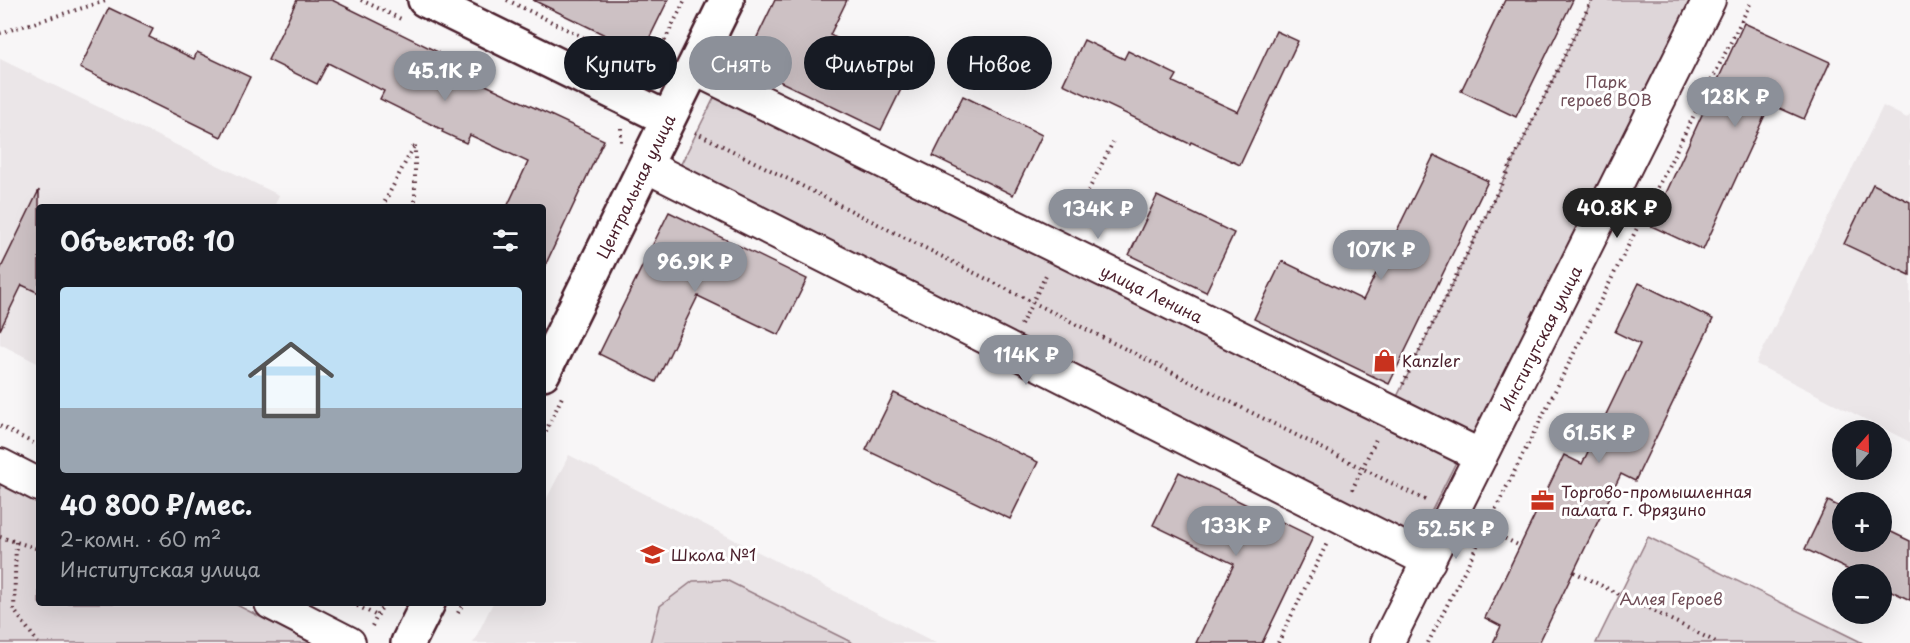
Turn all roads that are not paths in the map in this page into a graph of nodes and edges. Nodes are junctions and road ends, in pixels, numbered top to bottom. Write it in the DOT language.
graph roads {
  1 [pos="425,0"];
  2 [pos="727,0"];
  3 [pos="1709,0"];
  4 [pos="709,36"];
  5 [pos="689,86"];
  6 [pos="738,90"];
  7 [pos="680,125"];
  8 [pos="646,166"];
  9 [pos="546,367"];
  10 [pos="1481,456"];
  11 [pos="0,465"];
  12 [pos="36,483"];
  13 [pos="1429,561"];
  14 [pos="277,606"];
  15 [pos="426,606"];
  16 [pos="349,643"];
  17 [pos="408,643"];
  18 [pos="1388,643"];
  1 -- 7 [label="street"];
  2 -- 4 [label="street, Центральная улица"];
  3 -- 10 [label="street, Институтская улица"];
  5 -- 7 [label="street, Центральная улица"];
  6 -- 10 [label="street, улица Ленина"];
  7 -- 8 [label="street, Центральная улица"];
  8 -- 9 [label="street, Центральная улица"];
  8 -- 13 [label="street"];
  10 -- 13 [label="street, Институтская улица"];
  11 -- 12 [label="street"];
  13 -- 18 [label="street, Институтская улица"];
  14 -- 16 [label="street"];
  15 -- 17 [label="street"];
}
